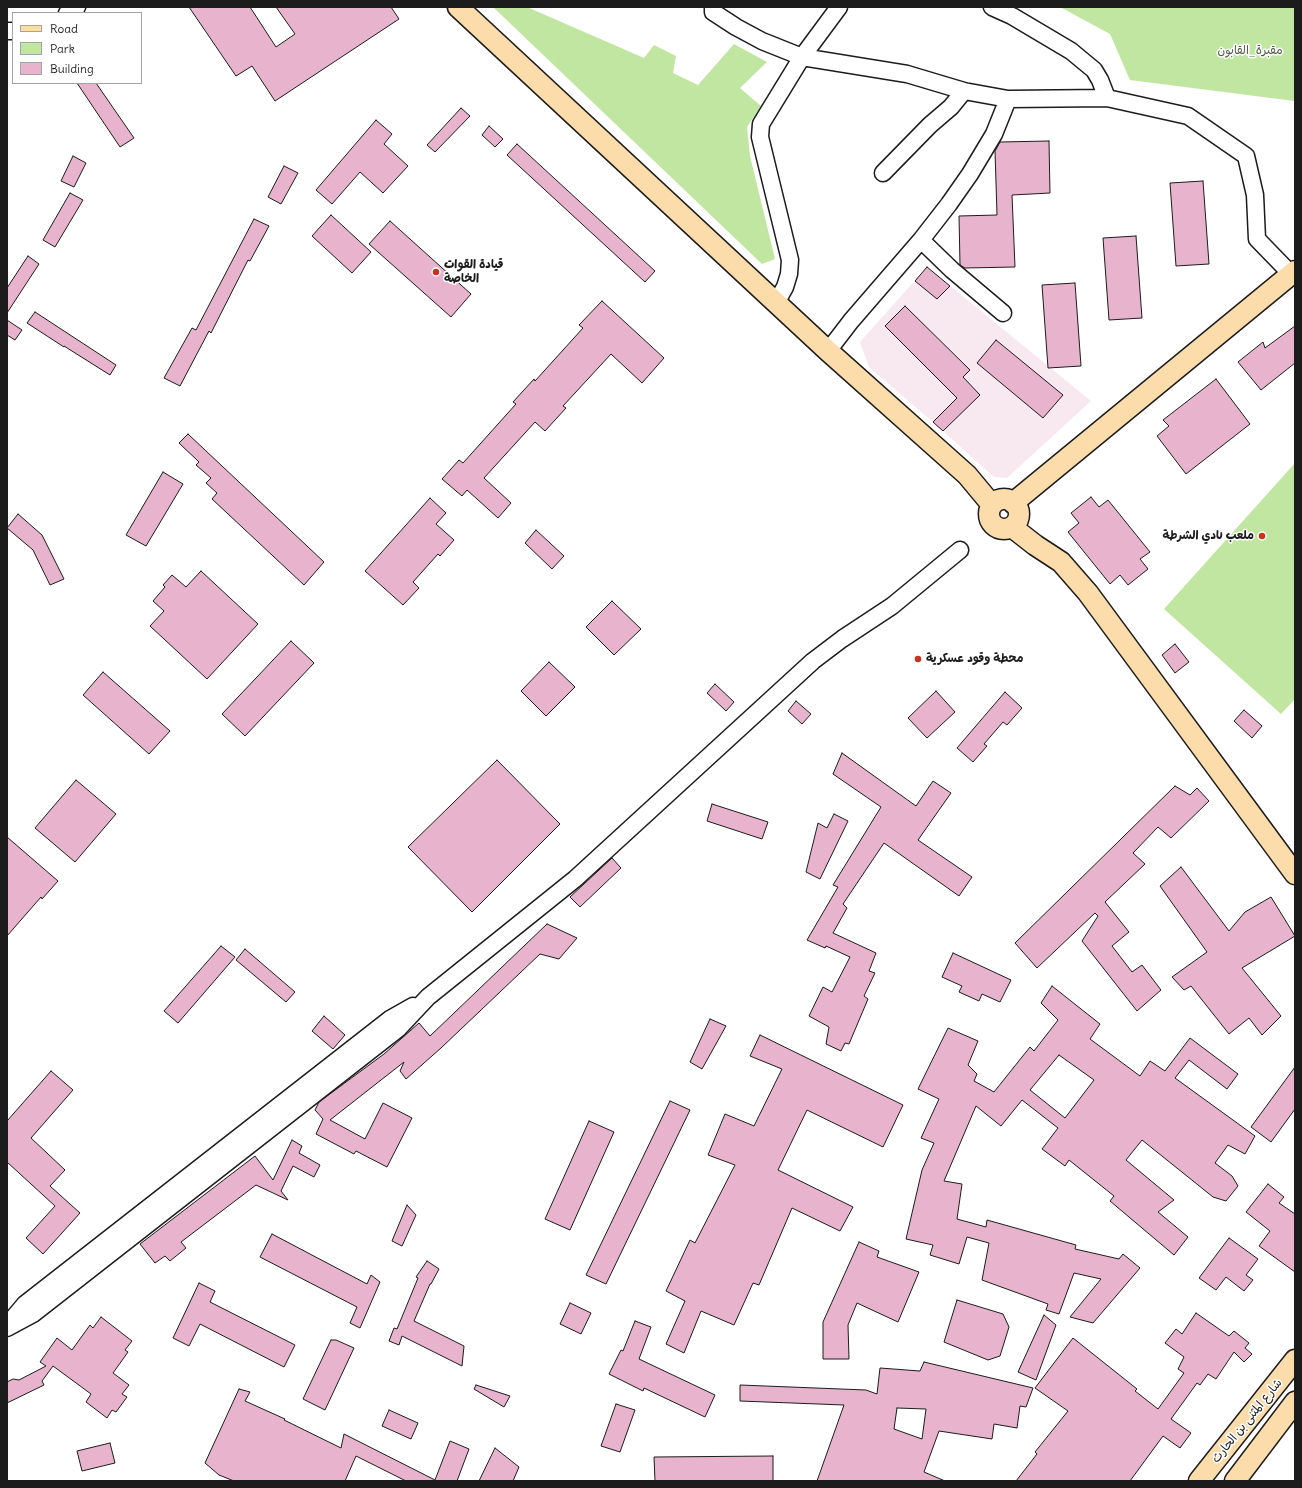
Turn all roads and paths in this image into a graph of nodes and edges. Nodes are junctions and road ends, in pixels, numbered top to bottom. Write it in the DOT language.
graph roads {
  1 [pos="458,7"];
  2 [pos="713,7"];
  3 [pos="839,7"];
  4 [pos="992,7"];
  5 [pos="1013,12"];
  6 [pos="802,57"];
  7 [pos="964,90"];
  8 [pos="1107,98"];
  9 [pos="1008,99"];
  10 [pos="883,173"];
  11 [pos="921,240"];
  12 [pos="1294,278"];
  13 [pos="776,303"];
  14 [pos="1003,313"];
  15 [pos="828,351"];
  16 [pos="992,505"];
  17 [pos="1014,514"];
  18 [pos="960,550"];
  19 [pos="1295,874"];
  20 [pos="7,1327"];
  21 [pos="1295,1360"];
  22 [pos="1295,1402"];
  23 [pos="1199,1481"];
  24 [pos="1235,1481"];
  1 -- 13 [label="main road"];
  2 -- 6 [label="street"];
  3 -- 6 [label="street"];
  4 -- 5 [label="street"];
  5 -- 8 [label="street"];
  6 -- 7 [label="street"];
  6 -- 13 [label="street"];
  7 -- 9 [label="street"];
  7 -- 10 [label="street"];
  8 -- 9 [label="street"];
  8 -- 12 [label="street"];
  9 -- 11 [label="street"];
  11 -- 14 [label="street"];
  11 -- 15 [label="street"];
  12 -- 17 [label="main road"];
  13 -- 15 [label="main road"];
  15 -- 16 [label="main road"];
  16 -- 17 [label="main road"];
  16 -- 17 [label="main road"];
  17 -- 19 [label="main road"];
  18 -- 20 [label="street"];
  21 -- 23 [label="main road, شارع المثنى بن الحارث"];
  22 -- 24 [label="main road"];
}
